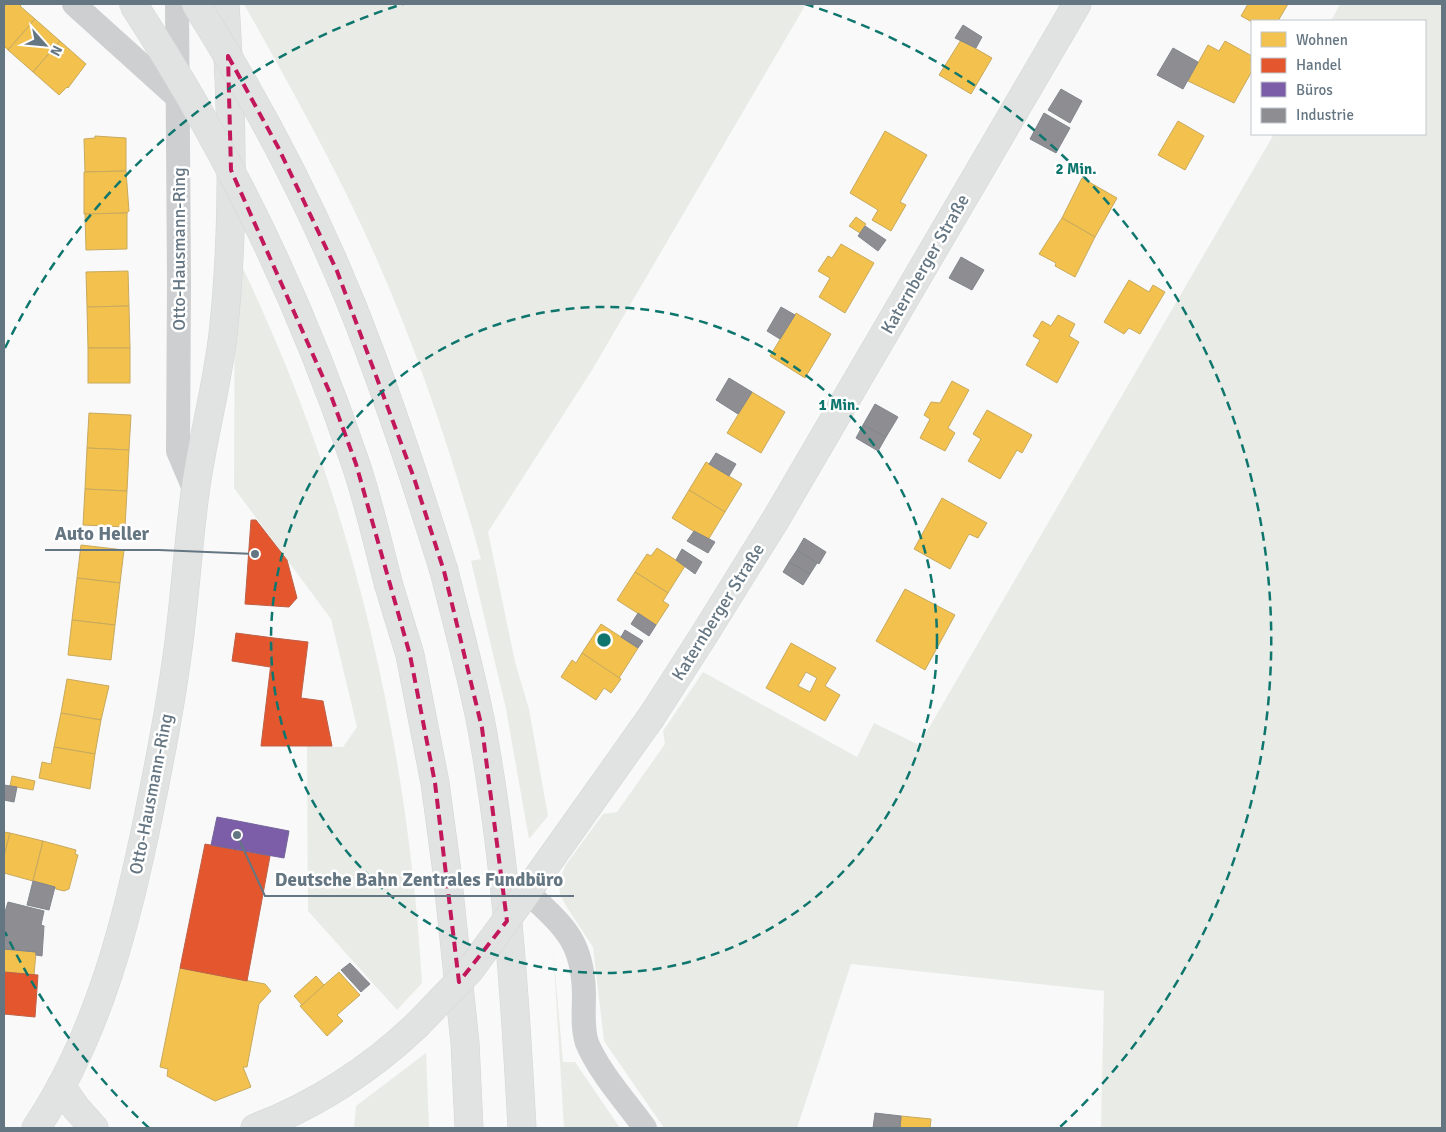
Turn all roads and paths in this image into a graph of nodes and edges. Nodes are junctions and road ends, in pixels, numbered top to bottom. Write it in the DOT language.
graph roads {
  1 [pos="74,4"];
  2 [pos="134,4"];
  3 [pos="177,4"];
  4 [pos="196,4"];
  5 [pos="225,4"];
  6 [pos="1077,4"];
  7 [pos="177,97"];
  8 [pos="196,491"];
  9 [pos="528,892"];
  10 [pos="61,1086"];
  11 [pos="36,1128"];
  12 [pos="94,1128"];
  13 [pos="254,1128"];
  14 [pos="469,1128"];
  15 [pos="522,1128"];
  16 [pos="645,1128"];
  1 -- 7 [label="street"];
  2 -- 14 [label="main road, bridge"];
  3 -- 7 [label="street, Otto-Hausmann-Ring"];
  4 -- 15 [label="main road, bridge"];
  5 -- 8 [label="main road, Otto-Hausmann-Ring"];
  6 -- 9 [label="main road, Katernberger Straße"];
  7 -- 8 [label="street, Otto-Hausmann-Ring"];
  8 -- 10 [label="main road, Otto-Hausmann-Ring"];
  9 -- 13 [label="main road, Katernberger Straße, bridge"];
  9 -- 16 [label="street"];
  10 -- 11 [label="main road"];
  10 -- 12 [label="main road"];
}
